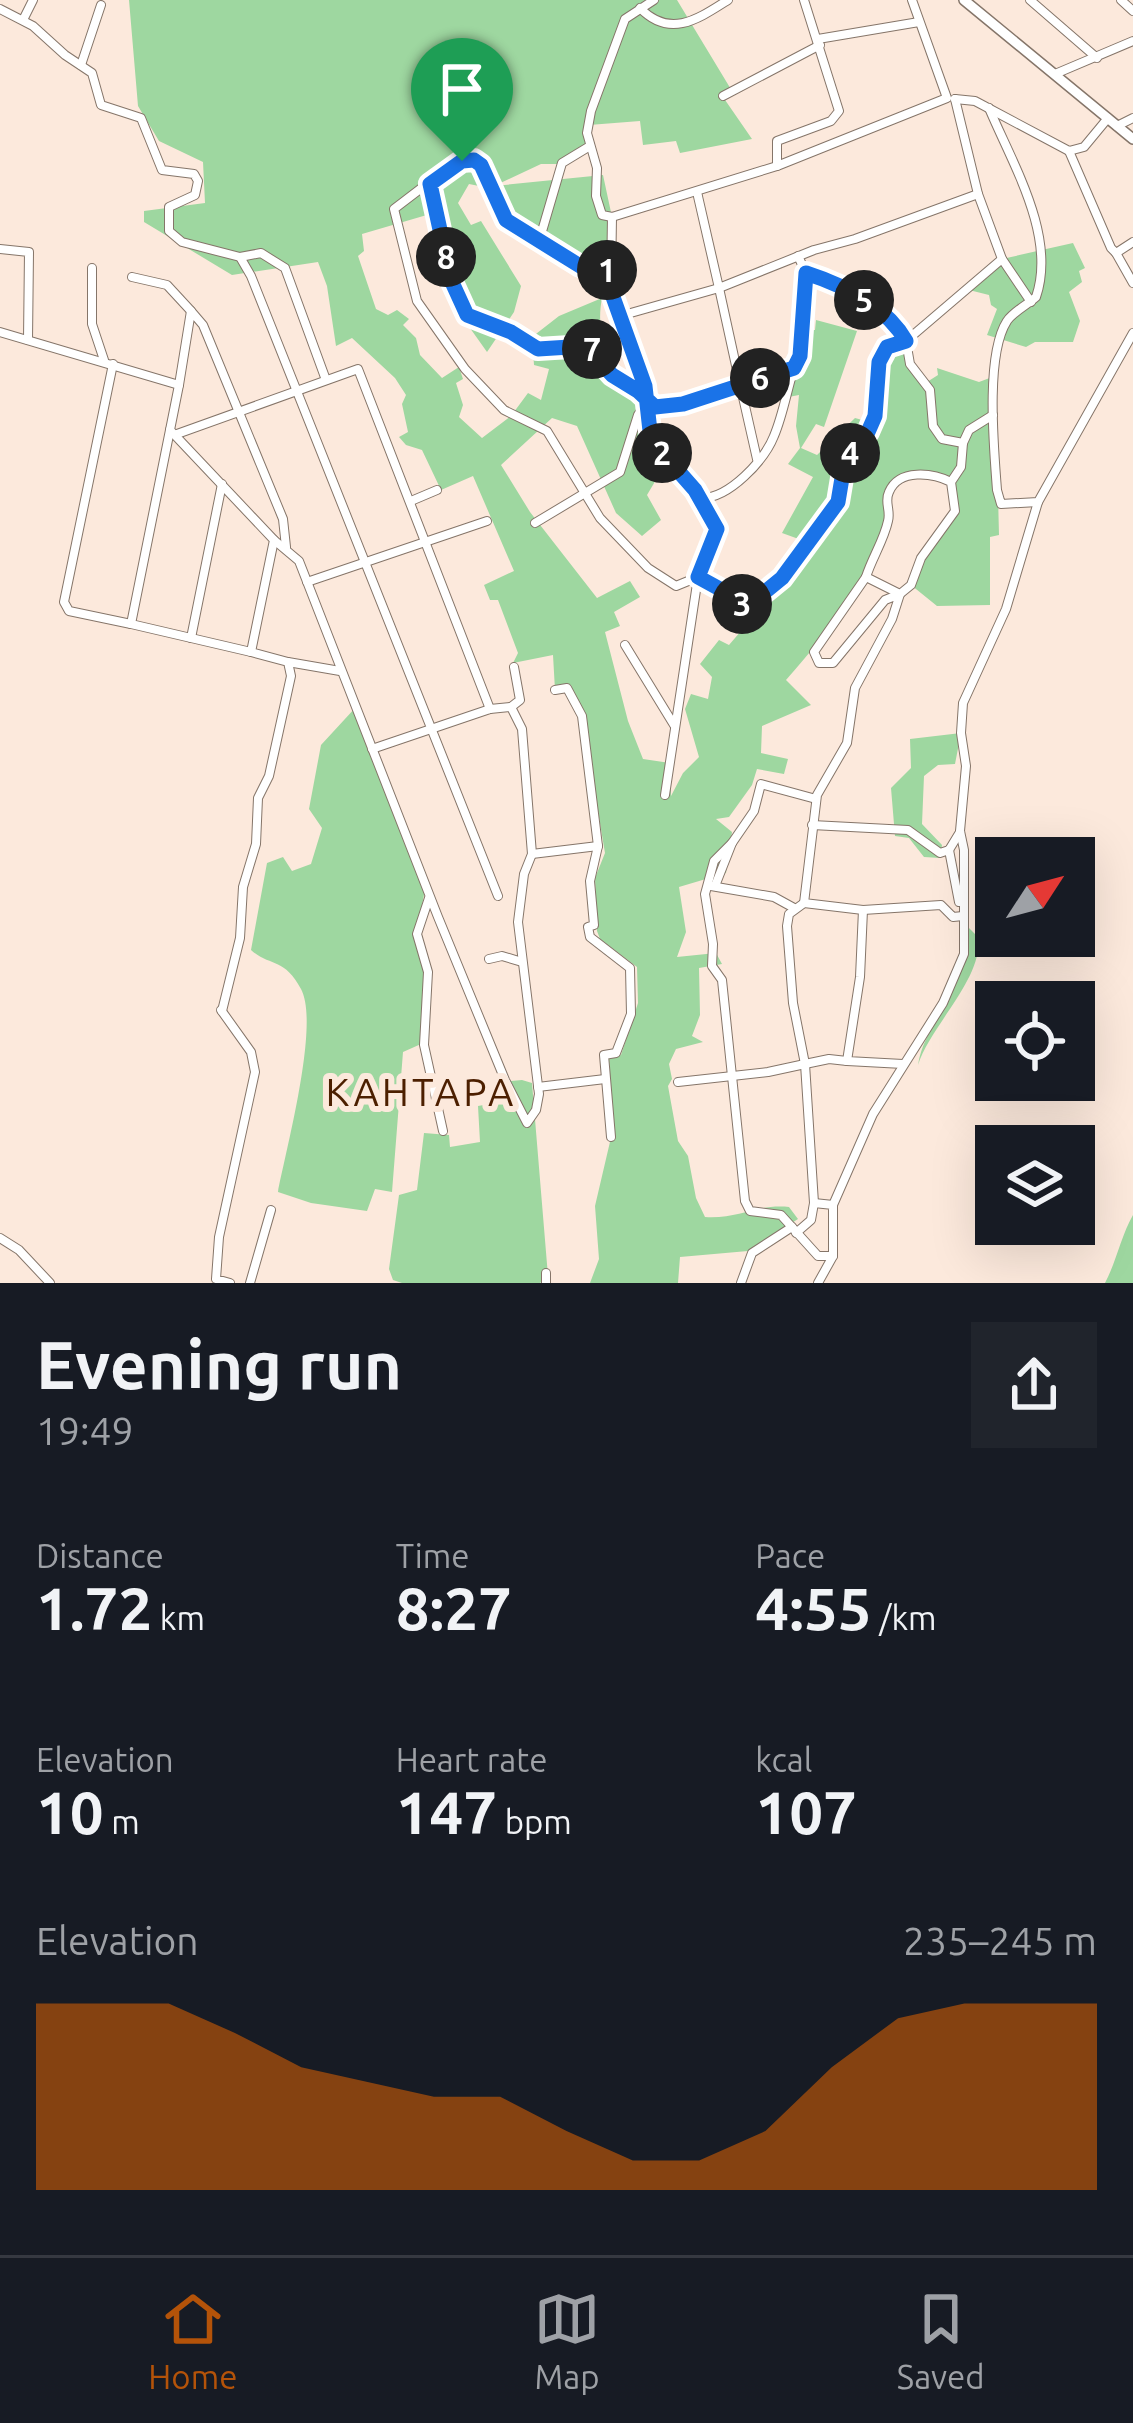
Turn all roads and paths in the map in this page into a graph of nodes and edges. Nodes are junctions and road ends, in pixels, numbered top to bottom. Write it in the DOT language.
graph roads {
  1 [pos="33,0"];
  2 [pos="654,0"];
  3 [pos="728,0"];
  4 [pos="804,0"];
  5 [pos="912,0"];
  6 [pos="964,0"];
  7 [pos="1030,0"];
  8 [pos="1121,0"];
  9 [pos="101,5"];
  10 [pos="640,8"];
  11 [pos="0,9"];
  12 [pos="1133,10"];
  13 [pos="23,21"];
  14 [pos="920,22"];
  15 [pos="1133,40"];
  16 [pos="819,42"];
  17 [pos="1096,58"];
  18 [pos="81,65"];
  19 [pos="1055,74"];
  20 [pos="723,96"];
  21 [pos="951,99"];
  22 [pos="989,108"];
  23 [pos="1133,118"];
  24 [pos="1113,122"];
  25 [pos="1133,139"];
  26 [pos="590,146"];
  27 [pos="1069,151"];
  28 [pos="777,166"];
  29 [pos="430,184"];
  30 [pos="697,192"];
  31 [pos="978,194"];
  32 [pos="612,218"];
  33 [pos="540,238"];
  34 [pos="1133,242"];
  35 [pos="0,249"];
  36 [pos="1116,253"];
  37 [pos="798,256"];
  38 [pos="240,257"];
  39 [pos="1002,259"];
  40 [pos="92,268"];
  41 [pos="610,269"];
  42 [pos="806,273"];
  43 [pos="132,277"];
  44 [pos="1133,284"];
  45 [pos="719,288"];
  46 [pos="1031,302"];
  47 [pos="190,311"];
  48 [pos="620,316"];
  49 [pos="0,332"];
  50 [pos="1133,333"];
  51 [pos="28,340"];
  52 [pos="906,341"];
  53 [pos="108,363"];
  54 [pos="794,368"];
  55 [pos="326,380"];
  56 [pos="740,383"];
  57 [pos="179,385"];
  58 [pos="298,392"];
  59 [pos="647,401"];
  60 [pos="238,415"];
  61 [pos="993,415"];
  62 [pos="173,432"];
  63 [pos="963,442"];
  64 [pos="757,459"];
  65 [pos="951,482"];
  66 [pos="222,484"];
  67 [pos="437,490"];
  68 [pos="586,495"];
  69 [pos="700,498"];
  70 [pos="410,501"];
  71 [pos="1039,502"];
  72 [pos="487,521"];
  73 [pos="535,523"];
  74 [pos="274,540"];
  75 [pos="425,543"];
  76 [pos="286,547"];
  77 [pos="366,563"];
  78 [pos="698,577"];
  79 [pos="866,577"];
  80 [pos="308,582"];
  81 [pos="900,594"];
  82 [pos="131,625"];
  83 [pos="191,638"];
  84 [pos="625,645"];
  85 [pos="251,652"];
  86 [pos="288,662"];
  87 [pos="514,667"];
  88 [pos="341,671"];
  89 [pos="555,690"];
  90 [pos="511,707"];
  91 [pos="490,709"];
  92 [pos="675,726"];
  93 [pos="432,730"];
  94 [pos="372,749"];
  95 [pos="665,795"];
  96 [pos="816,800"];
  97 [pos="812,825"];
  98 [pos="960,831"];
  99 [pos="732,843"];
  100 [pos="598,846"];
  101 [pos="950,850"];
  102 [pos="532,854"];
  103 [pos="715,886"];
  104 [pos="705,894"];
  105 [pos="498,896"];
  106 [pos="430,897"];
  107 [pos="799,906"];
  108 [pos="863,910"];
  109 [pos="963,912"];
  110 [pos="489,959"];
  111 [pos="522,962"];
  112 [pos="847,1061"];
  113 [pos="805,1064"];
  114 [pos="905,1064"];
  115 [pos="731,1076"];
  116 [pos="605,1079"];
  117 [pos="678,1082"];
  118 [pos="538,1087"];
  119 [pos="443,1132"];
  120 [pos="611,1137"];
  121 [pos="814,1203"];
  122 [pos="833,1204"];
  123 [pos="271,1210"];
  124 [pos="794,1230"];
  125 [pos="0,1238"];
  126 [pos="833,1256"];
  127 [pos="50,1283"];
  128 [pos="230,1283"];
  129 [pos="250,1283"];
  130 [pos="741,1283"];
  131 [pos="818,1283"];
  1 -- 13 [label="street"];
  2 -- 10 [label="street"];
  3 -- 10 [label="street"];
  4 -- 16 [label="street"];
  5 -- 14 [label="street"];
  6 -- 19 [label="street"];
  7 -- 17 [label="street"];
  8 -- 12 [label="street"];
  9 -- 18 [label="street"];
  10 -- 26 [label="street"];
  11 -- 13 [label="street"];
  13 -- 18 [label="street"];
  14 -- 16 [label="street"];
  14 -- 21 [label="street"];
  15 -- 17 [label="street"];
  16 -- 20 [label="street"];
  16 -- 28 [label="street"];
  17 -- 19 [label="street"];
  18 -- 38 [label="street"];
  19 -- 24 [label="street"];
  21 -- 22 [label="street"];
  21 -- 28 [label="street"];
  21 -- 31 [label="street"];
  22 -- 27 [label="street"];
  22 -- 46 [label="street"];
  23 -- 24 [label="street"];
  24 -- 25 [label="street"];
  24 -- 27 [label="street"];
  26 -- 32 [label="street"];
  26 -- 33 [label="street"];
  27 -- 36 [label="street"];
  28 -- 30 [label="street"];
  29 -- 33 [label="street"];
  29 -- 59 [label="street"];
  29 -- 68 [label="street"];
  30 -- 32 [label="street"];
  30 -- 45 [label="street"];
  31 -- 37 [label="street"];
  31 -- 39 [label="street"];
  32 -- 41 [label="street"];
  33 -- 41 [label="street"];
  34 -- 36 [label="street"];
  35 -- 51 [label="street"];
  36 -- 44 [label="street"];
  37 -- 42 [label="street"];
  37 -- 45 [label="street"];
  38 -- 55 [label="street"];
  38 -- 58 [label="street"];
  39 -- 46 [label="street"];
  39 -- 52 [label="street"];
  40 -- 53 [label="street"];
  41 -- 48 [label="street"];
  42 -- 52 [label="street"];
  42 -- 54 [label="street"];
  43 -- 47 [label="street"];
  45 -- 48 [label="street"];
  45 -- 56 [label="street"];
  46 -- 61 [label="street"];
  47 -- 57 [label="street"];
  47 -- 60 [label="street"];
  48 -- 59 [label="street"];
  49 -- 51 [label="street"];
  50 -- 71 [label="street"];
  51 -- 53 [label="street"];
  52 -- 63 [label="street"];
  52 -- 78 [label="street"];
  53 -- 57 [label="street"];
  53 -- 82 [label="street"];
  54 -- 56 [label="street"];
  54 -- 64 [label="street"];
  55 -- 58 [label="street"];
  55 -- 70 [label="street"];
  56 -- 59 [label="street"];
  56 -- 64 [label="street"];
  57 -- 62 [label="street"];
  58 -- 60 [label="street"];
  58 -- 77 [label="street"];
  59 -- 68 [label="street"];
  59 -- 69 [label="street"];
  60 -- 62 [label="street"];
  60 -- 76 [label="street"];
  61 -- 63 [label="street"];
  61 -- 71 [label="street"];
  62 -- 66 [label="street"];
  62 -- 82 [label="street"];
  63 -- 65 [label="street"];
  64 -- 69 [label="street"];
  65 -- 79 [label="street"];
  65 -- 81 [label="street"];
  66 -- 74 [label="street"];
  66 -- 83 [label="street"];
  67 -- 70 [label="street"];
  68 -- 73 [label="street"];
  68 -- 78 [label="street"];
  69 -- 78 [label="street"];
  70 -- 75 [label="street"];
  71 -- 98 [label="street"];
  72 -- 75 [label="street"];
  74 -- 76 [label="street"];
  74 -- 85 [label="street"];
  75 -- 77 [label="street"];
  75 -- 91 [label="street"];
  76 -- 80 [label="street"];
  77 -- 80 [label="street"];
  77 -- 93 [label="street"];
  78 -- 92 [label="street"];
  79 -- 81 [label="street"];
  79 -- 81 [label="street"];
  80 -- 88 [label="street"];
  81 -- 96 [label="street"];
  82 -- 83 [label="street"];
  83 -- 85 [label="street"];
  84 -- 92 [label="street"];
  85 -- 86 [label="street"];
  86 -- 88 [label="street"];
  86 -- 128 [label="street"];
  87 -- 90 [label="street"];
  88 -- 94 [label="street"];
  89 -- 100 [label="street"];
  90 -- 91 [label="street"];
  90 -- 102 [label="street"];
  91 -- 93 [label="street"];
  92 -- 95 [label="street"];
  93 -- 94 [label="street"];
  93 -- 105 [label="street"];
  94 -- 106 [label="street"];
  96 -- 97 [label="street"];
  96 -- 99 [label="street"];
  97 -- 101 [label="street"];
  97 -- 107 [label="street"];
  98 -- 101 [label="street"];
  98 -- 109 [label="street"];
  99 -- 103 [label="street"];
  99 -- 104 [label="street"];
  100 -- 102 [label="street"];
  100 -- 116 [label="street"];
  101 -- 109 [label="street"];
  102 -- 111 [label="street"];
  103 -- 104 [label="street"];
  103 -- 107 [label="street"];
  104 -- 115 [label="street"];
  106 -- 118 [label="street"];
  106 -- 119 [label="street"];
  107 -- 108 [label="street"];
  107 -- 113 [label="street"];
  108 -- 109 [label="street"];
  108 -- 112 [label="street"];
  109 -- 114 [label="street"];
  110 -- 111 [label="street"];
  111 -- 118 [label="street"];
  112 -- 113 [label="street"];
  112 -- 114 [label="street"];
  113 -- 115 [label="street"];
  113 -- 121 [label="street"];
  114 -- 122 [label="street"];
  115 -- 117 [label="street"];
  115 -- 124 [label="street"];
  116 -- 118 [label="street"];
  116 -- 120 [label="street"];
  121 -- 122 [label="street"];
  121 -- 124 [label="street"];
  122 -- 126 [label="street"];
  123 -- 129 [label="street"];
  124 -- 126 [label="street"];
  124 -- 130 [label="street"];
  125 -- 127 [label="street"];
  126 -- 131 [label="street"];
}
